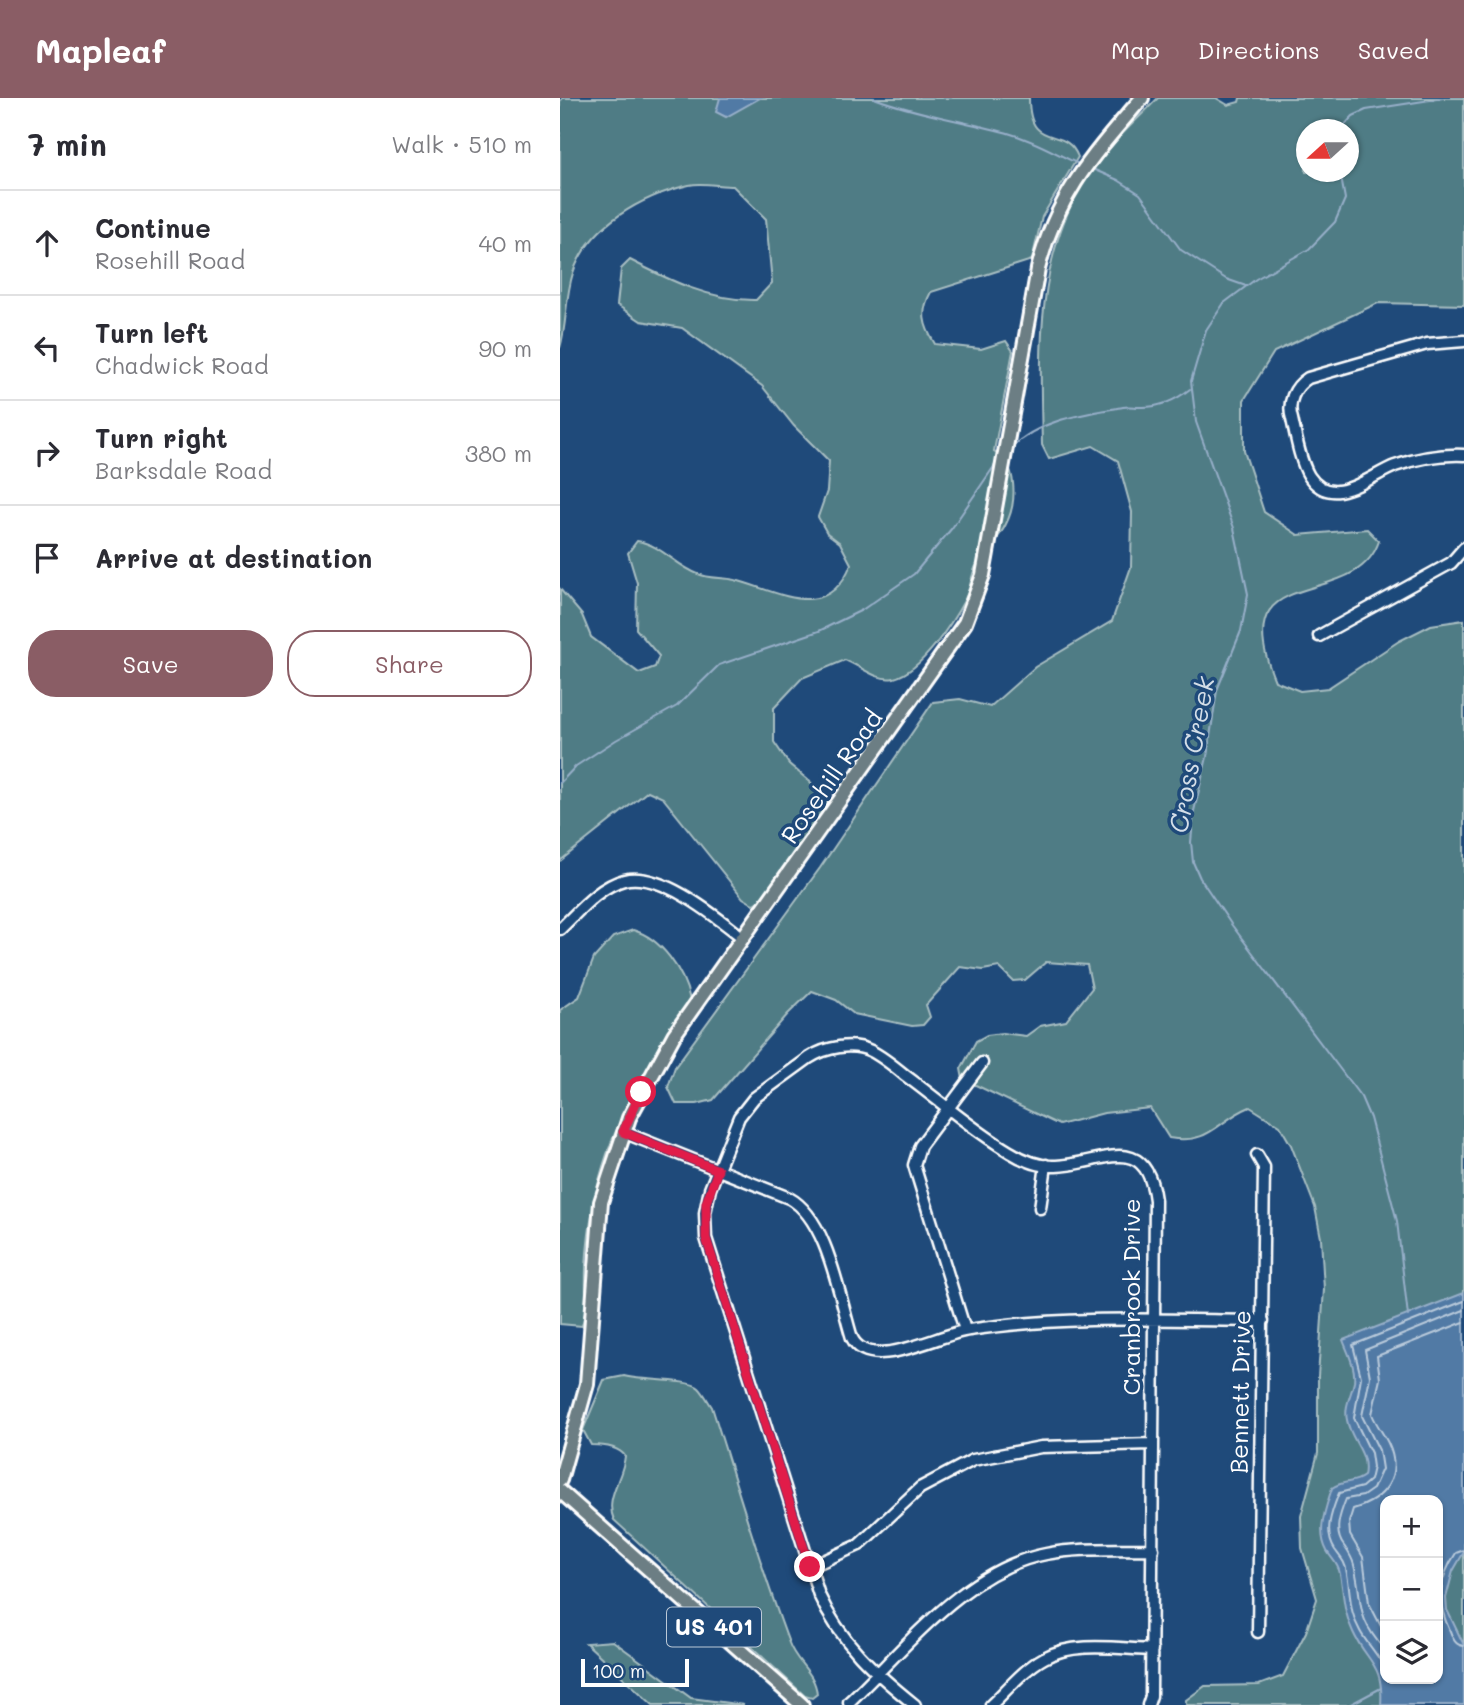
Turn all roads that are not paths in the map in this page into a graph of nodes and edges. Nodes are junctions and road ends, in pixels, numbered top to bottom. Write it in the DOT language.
graph roads {
  1 [pos="1142,98"];
  2 [pos="1464,341"];
  3 [pos="1464,455"];
  4 [pos="1464,548"];
  5 [pos="1319,636"];
  6 [pos="560,929"];
  7 [pos="743,937"];
  8 [pos="982,1063"];
  9 [pos="949,1107"];
  10 [pos="623,1132"];
  11 [pos="1257,1155"];
  12 [pos="1046,1166"];
  13 [pos="718,1170"];
  14 [pos="1040,1208"];
  15 [pos="1154,1320"];
  16 [pos="1263,1321"];
  17 [pos="965,1330"];
  18 [pos="1152,1444"];
  19 [pos="560,1480"];
  20 [pos="560,1491"];
  21 [pos="1153,1549"];
  22 [pos="810,1567"];
  23 [pos="1258,1632"];
  24 [pos="1152,1650"];
  25 [pos="877,1675"];
  26 [pos="849,1702"];
  27 [pos="802,1705"];
  28 [pos="915,1705"];
  29 [pos="991,1705"];
  30 [pos="1148,1705"];
  1 -- 7 [label="main road, Rosehill Road"];
  2 -- 3 [label="street"];
  4 -- 5 [label="street"];
  6 -- 7 [label="street"];
  7 -- 10 [label="main road, Rosehill Road"];
  8 -- 9 [label="street"];
  9 -- 12 [label="street, Cranbrook Drive"];
  9 -- 13 [label="street, Cranbrook Drive"];
  9 -- 17 [label="street"];
  10 -- 13 [label="street"];
  10 -- 19 [label="main road, Rosehill Road"];
  11 -- 16 [label="street, Bennett Drive"];
  12 -- 14 [label="street"];
  12 -- 15 [label="street, Cranbrook Drive"];
  13 -- 17 [label="street"];
  13 -- 22 [label="street, Cranbrook Drive"];
  15 -- 16 [label="street"];
  15 -- 17 [label="street"];
  15 -- 18 [label="street, Cranbrook Drive"];
  16 -- 23 [label="street, Bennett Drive"];
  18 -- 21 [label="street, Cranbrook Drive"];
  18 -- 22 [label="street"];
  20 -- 27 [label="main road, US 401"];
  21 -- 24 [label="street, Cranbrook Drive"];
  21 -- 25 [label="street"];
  22 -- 25 [label="street, Cranbrook Drive"];
  24 -- 29 [label="street"];
  24 -- 30 [label="street, Cranbrook Drive"];
  25 -- 26 [label="street"];
  25 -- 28 [label="street, Cranbrook Drive"];
}
